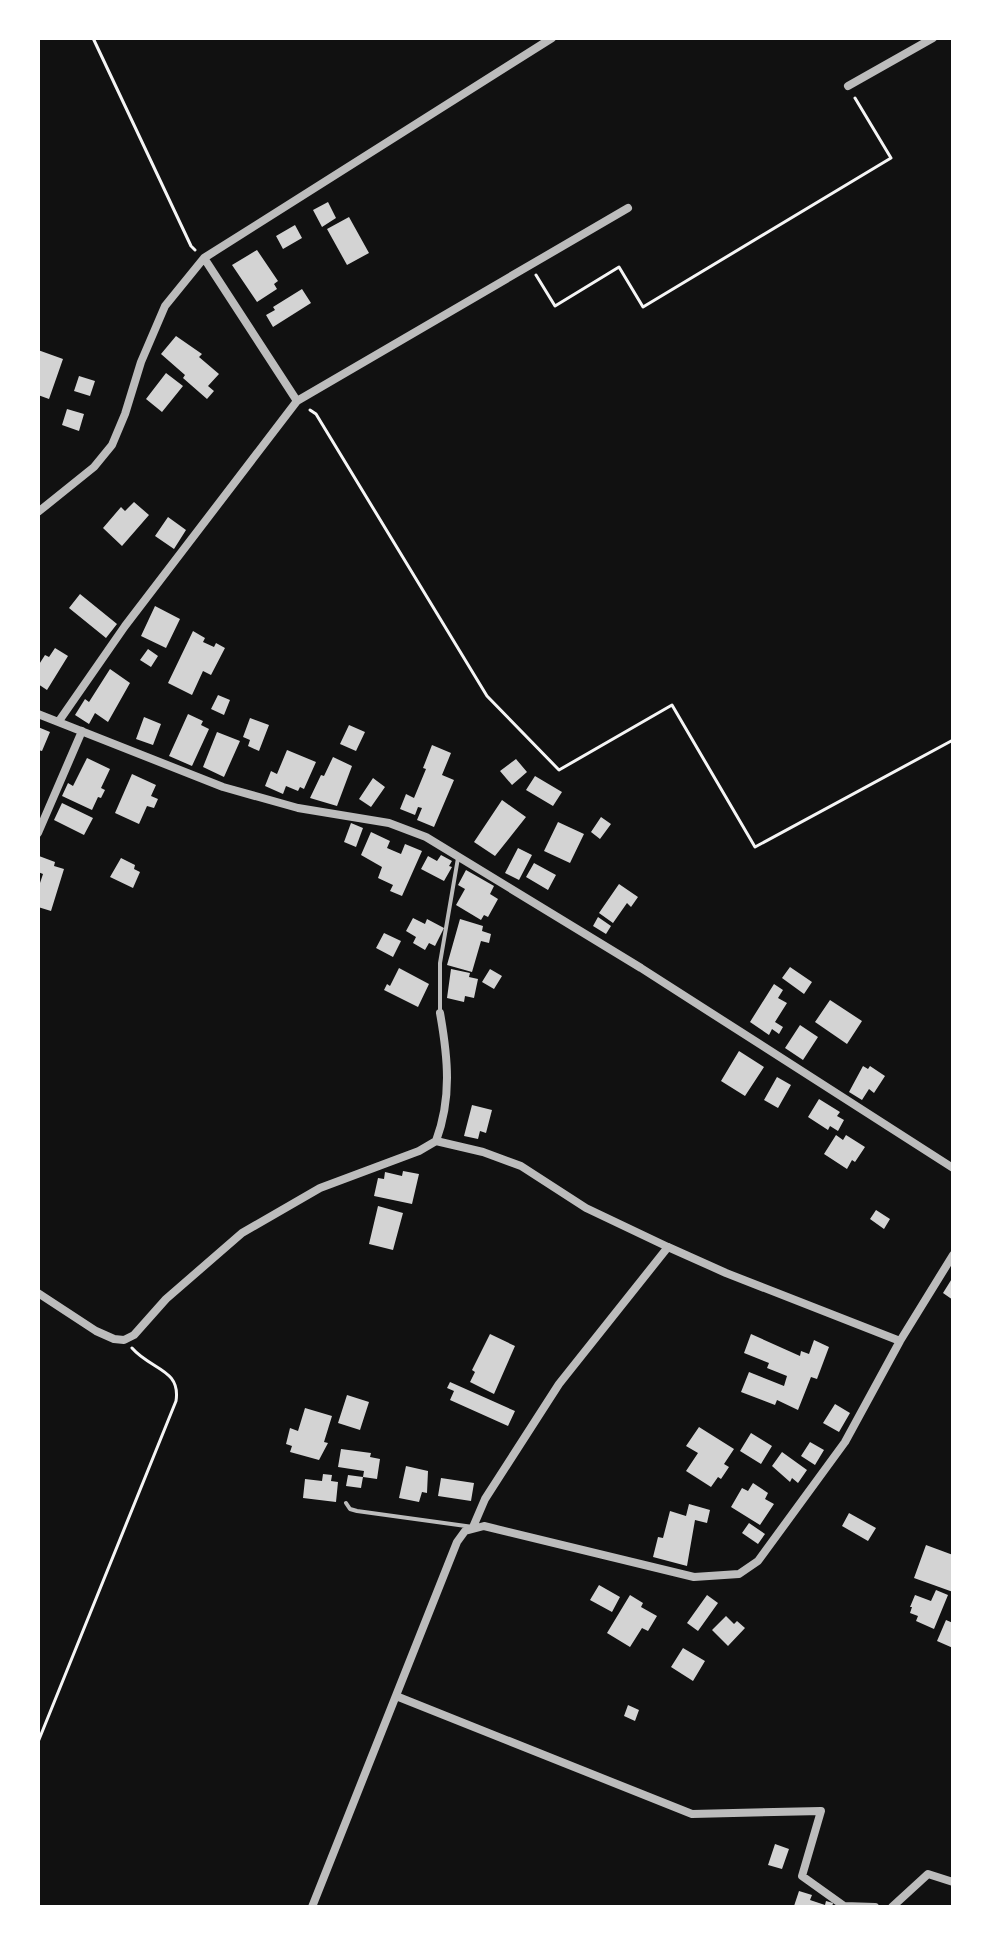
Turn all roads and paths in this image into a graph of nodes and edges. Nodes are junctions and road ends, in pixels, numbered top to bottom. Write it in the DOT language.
graph roads {
  1 [pos="93,38"];
  2 [pos="552,38"];
  3 [pos="933,38"];
  4 [pos="848,86"];
  5 [pos="628,208"];
  6 [pos="204,258"];
  7 [pos="530,265"];
  8 [pos="297,401"];
  9 [pos="38,512"];
  10 [pos="38,714"];
  11 [pos="59,721"];
  12 [pos="82,731"];
  13 [pos="953,740"];
  14 [pos="38,833"];
  15 [pos="458,855"];
  16 [pos="440,1013"];
  17 [pos="436,1141"];
  18 [pos="953,1168"];
  19 [pos="668,1247"];
  20 [pos="953,1255"];
  21 [pos="38,1293"];
  22 [pos="124,1340"];
  23 [pos="900,1341"];
  24 [pos="346,1503"];
  25 [pos="473,1527"];
  26 [pos="396,1696"];
  27 [pos="38,1742"];
  28 [pos="953,1882"];
  29 [pos="312,1907"];
  30 [pos="875,1907"];
  31 [pos="892,1907"];
  1 -- 6 [label="path"];
  2 -- 6 [label="street"];
  3 -- 4 [label="street"];
  4 -- 7 [label="path"];
  5 -- 7 [label="street"];
  6 -- 8 [label="street"];
  6 -- 9 [label="street"];
  7 -- 8 [label="street"];
  8 -- 11 [label="street"];
  8 -- 13 [label="path"];
  10 -- 11 [label="street"];
  11 -- 12 [label="street"];
  12 -- 14 [label="street"];
  12 -- 15 [label="street"];
  15 -- 16 [label="lane"];
  15 -- 18 [label="street"];
  16 -- 17 [label="street"];
  17 -- 19 [label="street"];
  17 -- 22 [label="street"];
  19 -- 23 [label="street"];
  19 -- 25 [label="street"];
  20 -- 23 [label="street"];
  21 -- 22 [label="street"];
  22 -- 27 [label="path"];
  23 -- 25 [label="street"];
  24 -- 25 [label="lane"];
  25 -- 26 [label="street"];
  26 -- 29 [label="street"];
  26 -- 30 [label="street"];
  28 -- 31 [label="street"];
}
